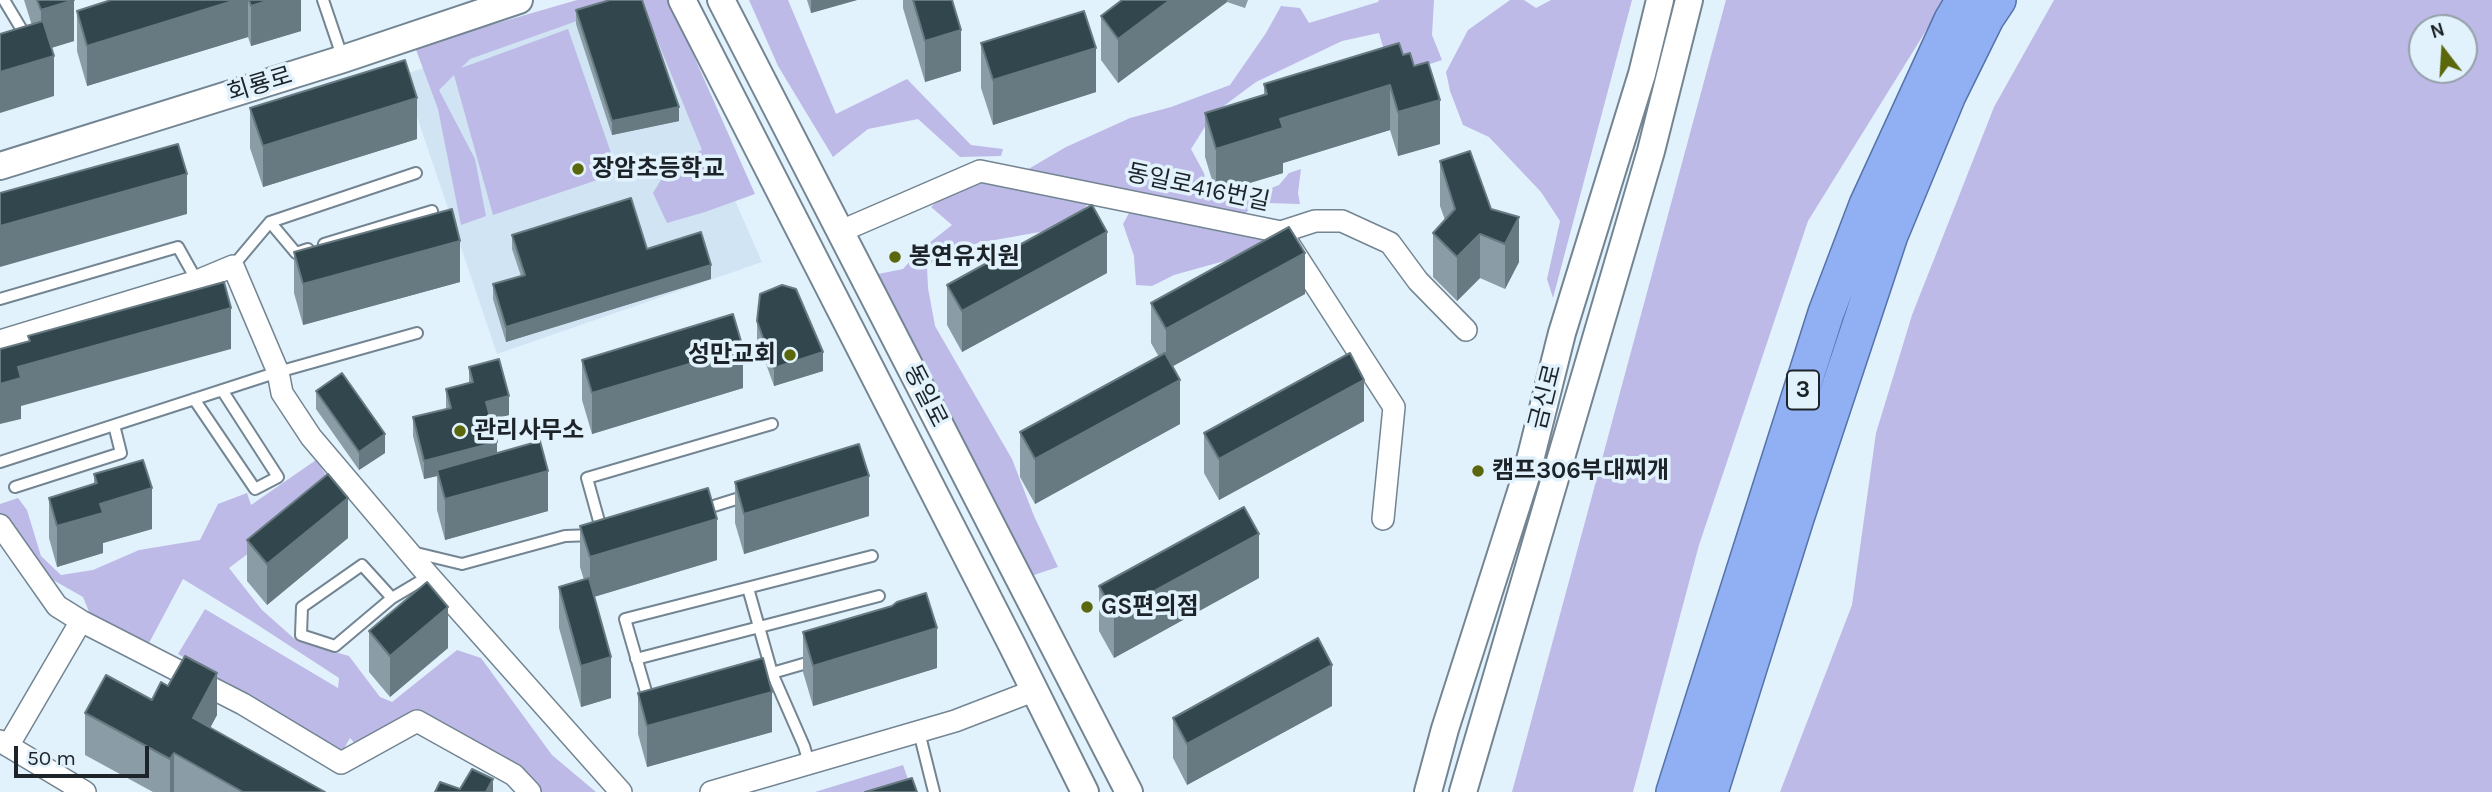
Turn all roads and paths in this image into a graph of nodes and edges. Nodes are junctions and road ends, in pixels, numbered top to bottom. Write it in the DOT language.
graph roads {
  1 [pos="4,0"];
  2 [pos="324,0"];
  3 [pos="519,0"];
  4 [pos="682,0"];
  5 [pos="720,0"];
  6 [pos="1660,0"];
  7 [pos="1689,0"];
  8 [pos="1964,0"];
  9 [pos="1975,0"];
  10 [pos="1998,0"];
  11 [pos="2007,0"];
  12 [pos="22,52"];
  13 [pos="343,59"];
  14 [pos="0,166"];
  15 [pos="416,173"];
  16 [pos="432,211"];
  17 [pos="270,222"];
  18 [pos="839,232"];
  19 [pos="1281,232"];
  20 [pos="233,266"];
  21 [pos="197,281"];
  22 [pos="0,299"];
  23 [pos="1466,330"];
  24 [pos="417,333"];
  25 [pos="0,341"];
  26 [pos="278,372"];
  27 [pos="222,390"];
  28 [pos="194,399"];
  29 [pos="772,424"];
  30 [pos="114,425"];
  31 [pos="0,462"];
  32 [pos="15,487"];
  33 [pos="753,494"];
  34 [pos="687,514"];
  35 [pos="1790,515"];
  36 [pos="1383,519"];
  37 [pos="0,525"];
  38 [pos="409,552"];
  39 [pos="872,556"];
  40 [pos="429,576"];
  41 [pos="748,588"];
  42 [pos="879,596"];
  43 [pos="392,598"];
  44 [pos="81,621"];
  45 [pos="759,628"];
  46 [pos="824,658"];
  47 [pos="636,659"];
  48 [pos="772,673"];
  49 [pos="745,680"];
  50 [pos="1034,691"];
  51 [pos="664,704"];
  52 [pos="919,732"];
  53 [pos="4,744"];
  54 [pos="808,763"];
  55 [pos="85,792"];
  56 [pos="530,792"];
  57 [pos="621,792"];
  58 [pos="711,792"];
  59 [pos="934,792"];
  60 [pos="1085,792"];
  61 [pos="1129,792"];
  62 [pos="1429,792"];
  63 [pos="1463,792"];
  64 [pos="1674,792"];
  65 [pos="1695,792"];
  66 [pos="1710,792"];
  67 [pos="1731,792"];
  1 -- 12 [label="lane"];
  2 -- 13 [label="lane"];
  3 -- 13 [label="street, 회룡로"];
  4 -- 50 [label="street, 동일로"];
  5 -- 18 [label="street, 동일로"];
  6 -- 62 [label="street, 금신로"];
  7 -- 63 [label="street, 금신로"];
  8 -- 64 [label="highway, 3"];
  9 -- 35 [label="highway"];
  10 -- 35 [label="highway"];
  11 -- 67 [label="highway, 3"];
  13 -- 14 [label="street, 회룡로"];
  15 -- 17 [label="lane"];
  16 -- 17 [label="lane"];
  17 -- 20 [label="lane"];
  18 -- 19 [label="street, 동일로416번길"];
  18 -- 61 [label="street, 동일로"];
  19 -- 23 [label="street"];
  19 -- 36 [label="street, 동일로416번길"];
  20 -- 21 [label="street"];
  20 -- 26 [label="street"];
  21 -- 22 [label="lane"];
  21 -- 25 [label="street"];
  24 -- 26 [label="lane"];
  26 -- 27 [label="lane"];
  26 -- 38 [label="street"];
  27 -- 28 [label="lane"];
  27 -- 28 [label="lane"];
  28 -- 30 [label="lane"];
  29 -- 38 [label="lane"];
  30 -- 31 [label="lane"];
  30 -- 32 [label="lane"];
  33 -- 34 [label="lane"];
  35 -- 65 [label="highway"];
  35 -- 66 [label="highway"];
  37 -- 44 [label="street"];
  38 -- 40 [label="street"];
  39 -- 41 [label="lane"];
  40 -- 43 [label="lane"];
  40 -- 57 [label="street"];
  41 -- 45 [label="lane"];
  41 -- 47 [label="lane"];
  42 -- 45 [label="lane"];
  43 -- 43 [label="lane"];
  44 -- 53 [label="street"];
  44 -- 56 [label="street"];
  45 -- 47 [label="lane"];
  45 -- 48 [label="lane"];
  46 -- 48 [label="lane"];
  47 -- 51 [label="lane"];
  48 -- 49 [label="lane"];
  48 -- 54 [label="lane"];
  50 -- 52 [label="street"];
  50 -- 60 [label="street, 동일로"];
  52 -- 54 [label="street"];
  52 -- 59 [label="lane"];
  53 -- 55 [label="street"];
  54 -- 58 [label="street"];
}
